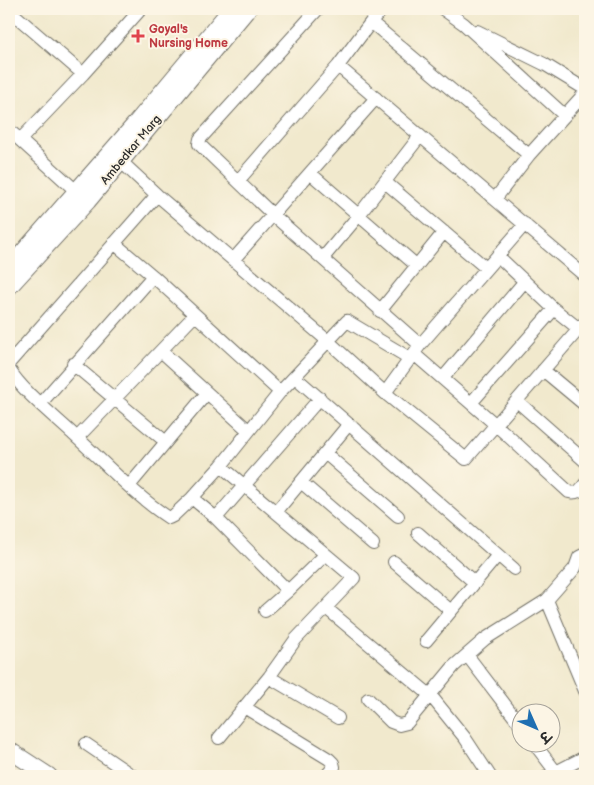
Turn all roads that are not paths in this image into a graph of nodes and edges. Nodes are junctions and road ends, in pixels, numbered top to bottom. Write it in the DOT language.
graph roads {
  1 [pos="141,9"];
  2 [pos="231,9"];
  3 [pos="248,9"];
  4 [pos="318,9"];
  5 [pos="383,9"];
  6 [pos="443,9"];
  7 [pos="9,10"];
  8 [pos="371,22"];
  9 [pos="464,24"];
  10 [pos="338,66"];
  11 [pos="83,74"];
  12 [pos="585,89"];
  13 [pos="585,93"];
  14 [pos="376,98"];
  15 [pos="564,115"];
  16 [pos="9,130"];
  17 [pos="420,136"];
  18 [pos="20,140"];
  19 [pos="529,155"];
  20 [pos="116,157"];
  21 [pos="310,174"];
  22 [pos="238,181"];
  23 [pos="385,182"];
  24 [pos="75,190"];
  25 [pos="156,195"];
  26 [pos="495,199"];
  27 [pos="272,214"];
  28 [pos="359,215"];
  29 [pos="525,224"];
  30 [pos="444,232"];
  31 [pos="114,243"];
  32 [pos="498,256"];
  33 [pos="323,258"];
  34 [pos="233,260"];
  35 [pos="417,266"];
  36 [pos="486,268"];
  37 [pos="11,275"];
  38 [pos="153,276"];
  39 [pos="585,276"];
  40 [pos="524,282"];
  41 [pos="554,309"];
  42 [pos="380,311"];
  43 [pos="195,315"];
  44 [pos="582,325"];
  45 [pos="329,342"];
  46 [pos="161,351"];
  47 [pos="415,353"];
  48 [pos="9,363"];
  49 [pos="74,364"];
  50 [pos="9,369"];
  51 [pos="543,370"];
  52 [pos="295,377"];
  53 [pos="443,378"];
  54 [pos="280,392"];
  55 [pos="207,393"];
  56 [pos="385,394"];
  57 [pos="320,398"];
  58 [pos="115,399"];
  59 [pos="583,399"];
  60 [pos="517,401"];
  61 [pos="471,403"];
  62 [pos="40,404"];
  63 [pos="349,424"];
  64 [pos="496,425"];
  65 [pos="248,430"];
  66 [pos="77,438"];
  67 [pos="166,442"];
  68 [pos="325,453"];
  69 [pos="585,461"];
  70 [pos="221,466"];
  71 [pos="301,482"];
  72 [pos="245,484"];
  73 [pos="585,484"];
  74 [pos="128,486"];
  75 [pos="192,498"];
  76 [pos="276,512"];
  77 [pos="398,516"];
  78 [pos="216,518"];
  79 [pos="418,534"];
  80 [pos="373,544"];
  81 [pos="585,554"];
  82 [pos="325,555"];
  83 [pos="498,555"];
  84 [pos="394,562"];
  85 [pos="514,569"];
  86 [pos="475,583"];
  87 [pos="288,591"];
  88 [pos="547,600"];
  89 [pos="326,608"];
  90 [pos="451,611"];
  91 [pos="265,612"];
  92 [pos="426,641"];
  93 [pos="467,655"];
  94 [pos="269,677"];
  95 [pos="585,691"];
  96 [pos="431,696"];
  97 [pos="368,699"];
  98 [pos="244,707"];
  99 [pos="512,714"];
  100 [pos="338,718"];
  101 [pos="218,738"];
  102 [pos="86,744"];
  103 [pos="9,750"];
  104 [pos="539,752"];
  105 [pos="585,757"];
  106 [pos="552,774"];
  107 [pos="49,776"];
  108 [pos="132,776"];
  109 [pos="326,776"];
  110 [pos="490,776"];
  1 -- 11 [label="street"];
  2 -- 20 [label="street, Ambedkar Marg"];
  3 -- 20 [label="street, Ambedkar Marg"];
  4 -- 22 [label="street"];
  5 -- 8 [label="street"];
  6 -- 9 [label="street"];
  7 -- 11 [label="street"];
  8 -- 10 [label="street"];
  8 -- 19 [label="street"];
  9 -- 12 [label="street"];
  9 -- 15 [label="street"];
  10 -- 14 [label="street"];
  10 -- 22 [label="street"];
  11 -- 18 [label="street"];
  13 -- 15 [label="street"];
  14 -- 17 [label="street"];
  14 -- 21 [label="street"];
  15 -- 19 [label="street"];
  16 -- 18 [label="street"];
  17 -- 23 [label="street"];
  17 -- 26 [label="street"];
  18 -- 24 [label="street"];
  19 -- 26 [label="street"];
  20 -- 24 [label="street, Ambedkar Marg"];
  20 -- 25 [label="street"];
  20 -- 37 [label="street, Ambedkar Marg"];
  21 -- 27 [label="street"];
  21 -- 28 [label="street"];
  22 -- 27 [label="street"];
  23 -- 28 [label="street"];
  23 -- 30 [label="street"];
  24 -- 37 [label="street, Ambedkar Marg"];
  25 -- 31 [label="street"];
  25 -- 34 [label="street"];
  26 -- 29 [label="street"];
  27 -- 33 [label="street"];
  27 -- 34 [label="street"];
  28 -- 33 [label="street"];
  28 -- 35 [label="street"];
  29 -- 32 [label="street"];
  29 -- 39 [label="street"];
  30 -- 35 [label="street"];
  30 -- 36 [label="street"];
  31 -- 38 [label="street"];
  31 -- 48 [label="street"];
  32 -- 36 [label="street"];
  32 -- 40 [label="street"];
  33 -- 42 [label="street"];
  34 -- 45 [label="street"];
  35 -- 42 [label="street"];
  36 -- 47 [label="street"];
  38 -- 43 [label="street"];
  38 -- 49 [label="street"];
  40 -- 41 [label="street"];
  40 -- 53 [label="street"];
  41 -- 44 [label="street"];
  41 -- 61 [label="street"];
  42 -- 47 [label="street"];
  43 -- 46 [label="street"];
  43 -- 54 [label="street"];
  44 -- 51 [label="street"];
  45 -- 47 [label="street"];
  45 -- 52 [label="street"];
  45 -- 56 [label="street"];
  46 -- 55 [label="street"];
  46 -- 58 [label="street"];
  47 -- 53 [label="street"];
  47 -- 56 [label="street"];
  49 -- 58 [label="street"];
  49 -- 62 [label="street"];
  50 -- 62 [label="street"];
  51 -- 59 [label="street"];
  51 -- 60 [label="street"];
  52 -- 54 [label="street"];
  52 -- 57 [label="street"];
  53 -- 61 [label="street"];
  54 -- 65 [label="street"];
  55 -- 65 [label="street"];
  55 -- 67 [label="street"];
  56 -- 64 [label="street"];
  57 -- 63 [label="street"];
  57 -- 72 [label="street"];
  58 -- 66 [label="street"];
  58 -- 67 [label="street"];
  60 -- 64 [label="street"];
  60 -- 69 [label="street"];
  61 -- 64 [label="street"];
  62 -- 66 [label="street"];
  63 -- 68 [label="street"];
  63 -- 83 [label="street"];
  64 -- 73 [label="street"];
  65 -- 70 [label="street"];
  66 -- 74 [label="street"];
  67 -- 74 [label="street"];
  68 -- 71 [label="street"];
  68 -- 77 [label="street"];
  70 -- 72 [label="street"];
  70 -- 75 [label="street"];
  71 -- 76 [label="street"];
  71 -- 80 [label="street"];
  72 -- 76 [label="street"];
  72 -- 78 [label="street"];
  74 -- 75 [label="street"];
  75 -- 78 [label="street"];
  76 -- 82 [label="street"];
  78 -- 87 [label="street"];
  79 -- 86 [label="street"];
  81 -- 88 [label="street"];
  82 -- 87 [label="street"];
  82 -- 89 [label="street"];
  83 -- 85 [label="street"];
  83 -- 86 [label="street"];
  84 -- 90 [label="street"];
  86 -- 90 [label="street"];
  87 -- 91 [label="street"];
  88 -- 93 [label="street"];
  88 -- 95 [label="street"];
  89 -- 94 [label="street"];
  89 -- 96 [label="street"];
  90 -- 92 [label="street"];
  93 -- 96 [label="street"];
  93 -- 99 [label="street"];
  94 -- 98 [label="street"];
  94 -- 100 [label="street"];
  96 -- 97 [label="street"];
  96 -- 110 [label="street"];
  98 -- 101 [label="street"];
  98 -- 109 [label="street"];
  102 -- 108 [label="street"];
  103 -- 107 [label="street"];
  104 -- 106 [label="street"];
  105 -- 106 [label="street"];
}
